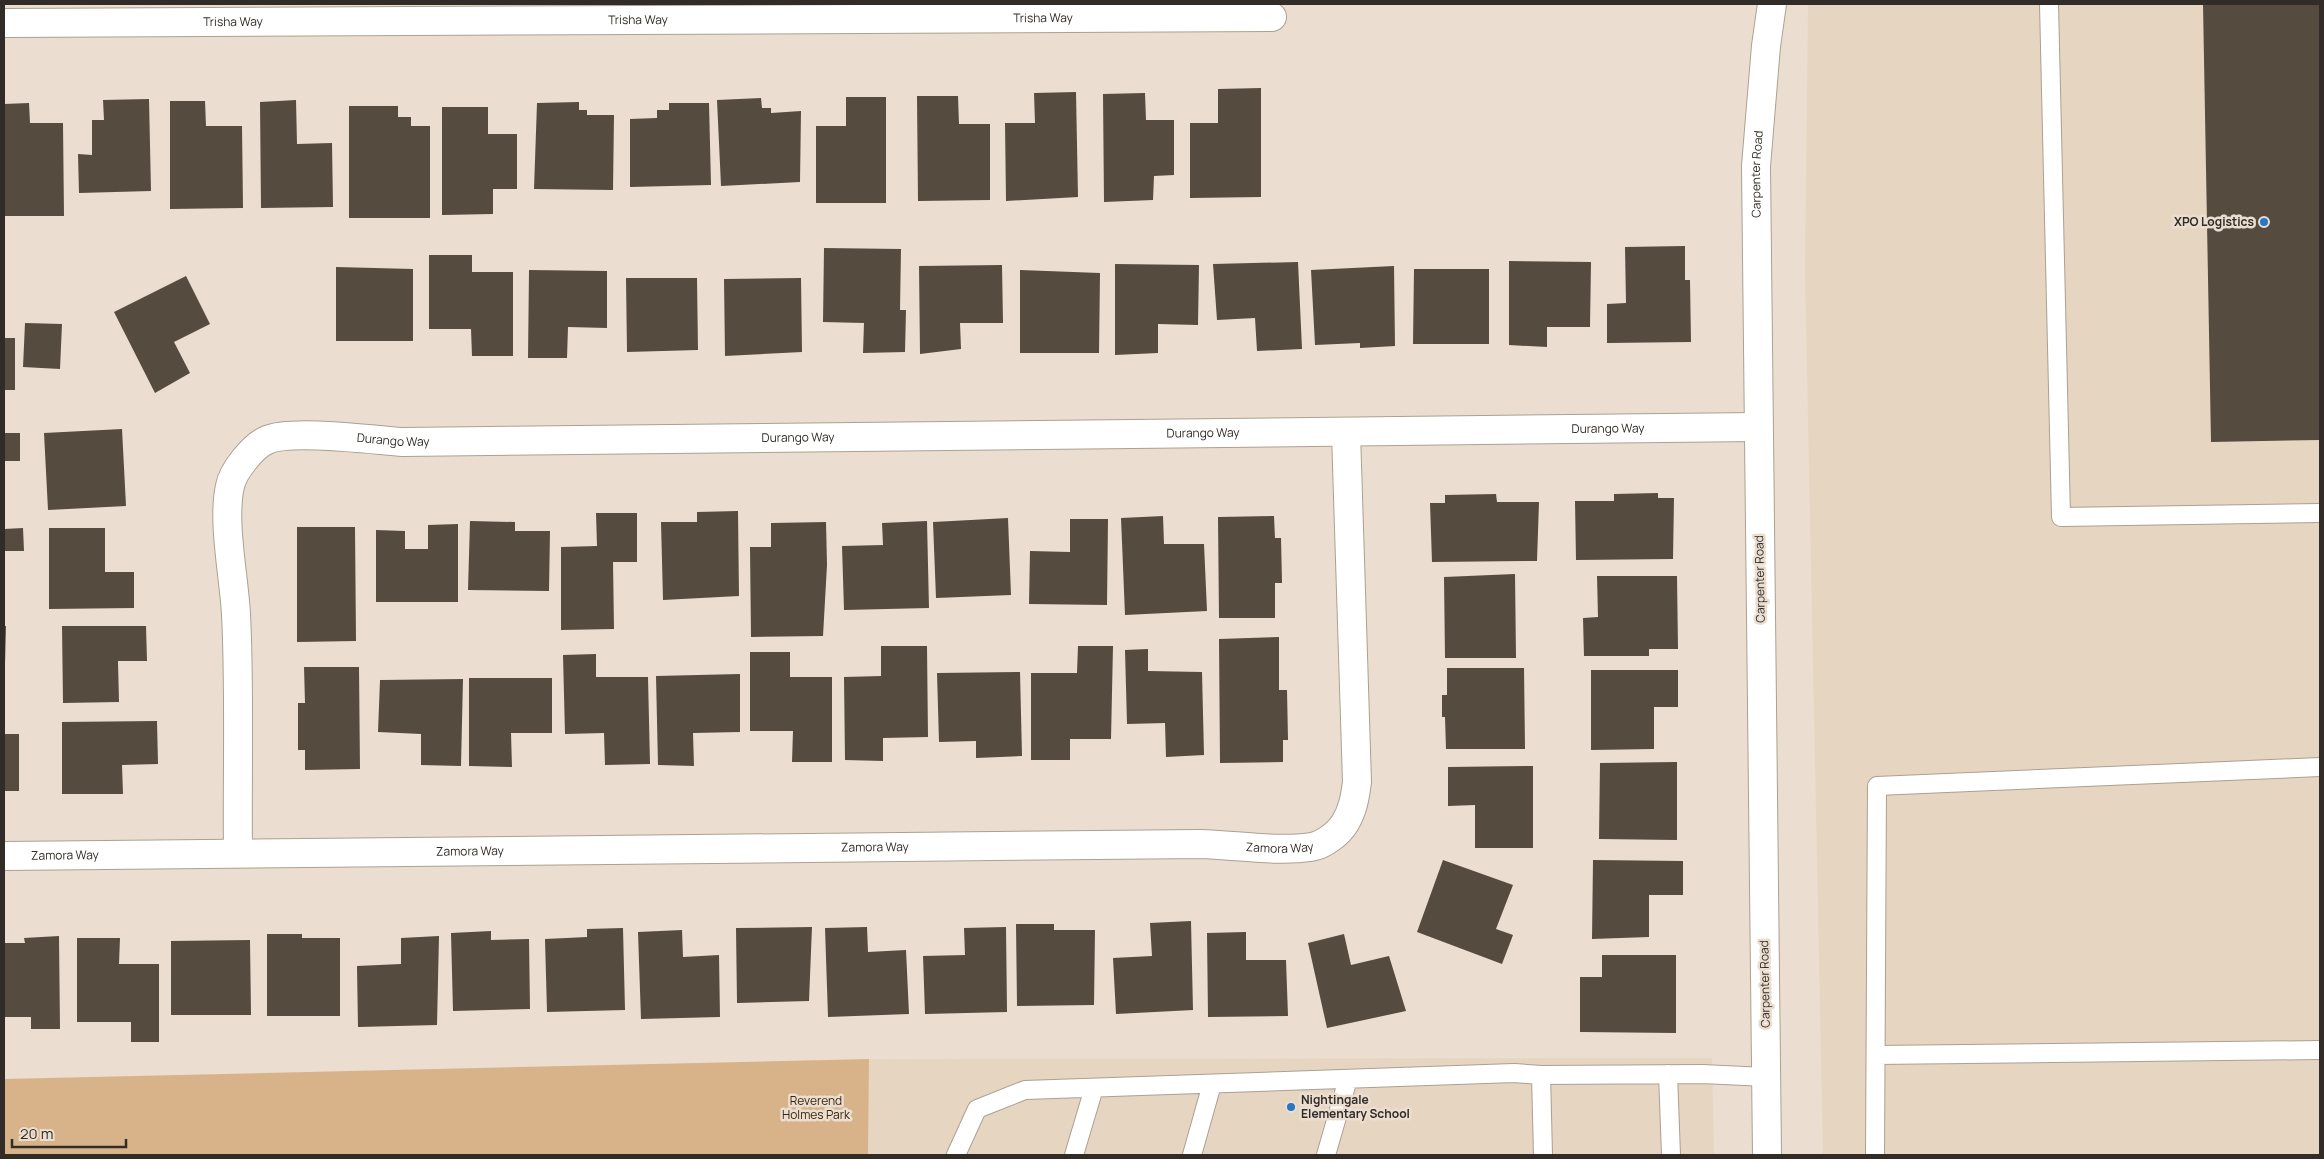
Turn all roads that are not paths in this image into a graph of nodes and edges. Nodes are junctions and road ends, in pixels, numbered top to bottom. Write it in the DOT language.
graph roads {
  1 [pos="1772,4"];
  2 [pos="2049,4"];
  3 [pos="1045,11"];
  4 [pos="577,12"];
  5 [pos="92,14"];
  6 [pos="1272,17"];
  7 [pos="4,23"];
  8 [pos="1758,427"];
  9 [pos="1346,433"];
  10 [pos="2320,513"];
  11 [pos="2320,766"];
  12 [pos="238,853"];
  13 [pos="4,856"];
  14 [pos="2320,1050"];
  15 [pos="1876,1055"];
  16 [pos="1668,1074"];
  17 [pos="1541,1076"];
  18 [pos="1766,1077"];
  19 [pos="1348,1079"];
  20 [pos="1212,1084"];
  21 [pos="1094,1088"];
  22 [pos="956,1155"];
  23 [pos="1074,1155"];
  24 [pos="1192,1155"];
  25 [pos="1326,1155"];
  26 [pos="1543,1155"];
  27 [pos="1671,1155"];
  28 [pos="1767,1155"];
  29 [pos="1875,1155"];
  1 -- 8 [label="street, Carpenter Road"];
  2 -- 10 [label="lane"];
  3 -- 4 [label="street, Trisha Way"];
  3 -- 6 [label="street, Trisha Way"];
  4 -- 5 [label="street, Trisha Way"];
  5 -- 7 [label="street, Trisha Way"];
  8 -- 9 [label="street, Durango Way"];
  8 -- 18 [label="street, Carpenter Road"];
  9 -- 12 [label="street, Zamora Way"];
  9 -- 12 [label="street, Durango Way"];
  11 -- 15 [label="lane"];
  12 -- 13 [label="street, Zamora Way"];
  14 -- 15 [label="lane"];
  15 -- 29 [label="lane"];
  16 -- 17 [label="lane"];
  16 -- 18 [label="lane"];
  16 -- 27 [label="lane"];
  17 -- 19 [label="lane"];
  17 -- 26 [label="lane"];
  18 -- 28 [label="street, Carpenter Road"];
  19 -- 20 [label="lane"];
  19 -- 25 [label="lane"];
  20 -- 21 [label="lane"];
  20 -- 24 [label="lane"];
  21 -- 22 [label="lane"];
  21 -- 23 [label="lane"];
}
